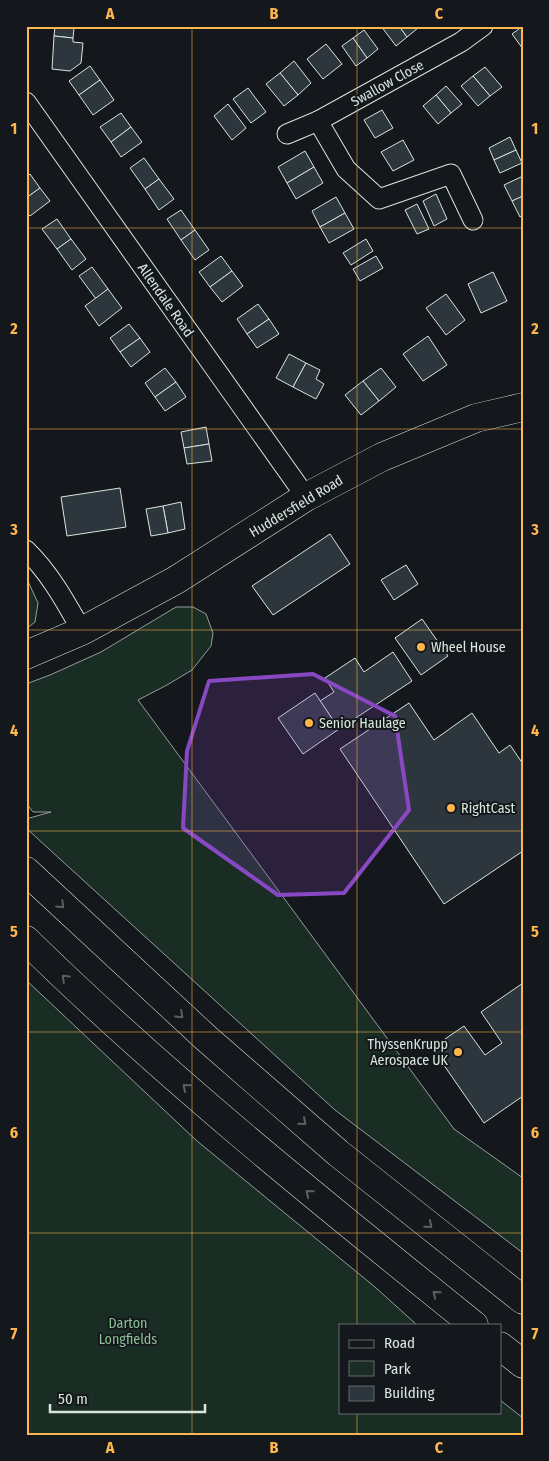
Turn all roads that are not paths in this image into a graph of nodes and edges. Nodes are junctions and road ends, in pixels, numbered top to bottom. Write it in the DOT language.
graph roads {
  1 [pos="484,26"];
  2 [pos="26,102"];
  3 [pos="318,120"];
  4 [pos="287,134"];
  5 [pos="473,220"];
  6 [pos="523,407"];
  7 [pos="306,497"];
  8 [pos="26,550"];
  9 [pos="82,631"];
  10 [pos="26,656"];
  11 [pos="26,871"];
  12 [pos="26,940"];
  13 [pos="523,1300"];
  14 [pos="473,1324"];
  15 [pos="502,1348"];
  16 [pos="523,1364"];
  1 -- 3 [label="street, Swallow Close"];
  2 -- 7 [label="street, Allendale Road"];
  3 -- 4 [label="street, Swallow Close"];
  3 -- 5 [label="street"];
  6 -- 7 [label="highway, Huddersfield Road"];
  7 -- 9 [label="highway, Huddersfield Road"];
  8 -- 9 [label="street"];
  9 -- 10 [label="highway, Huddersfield Road"];
  11 -- 13 [label="highway, one-way"];
  14 -- 12 [label="highway, one-way"];
  15 -- 16 [label="highway"];
}
